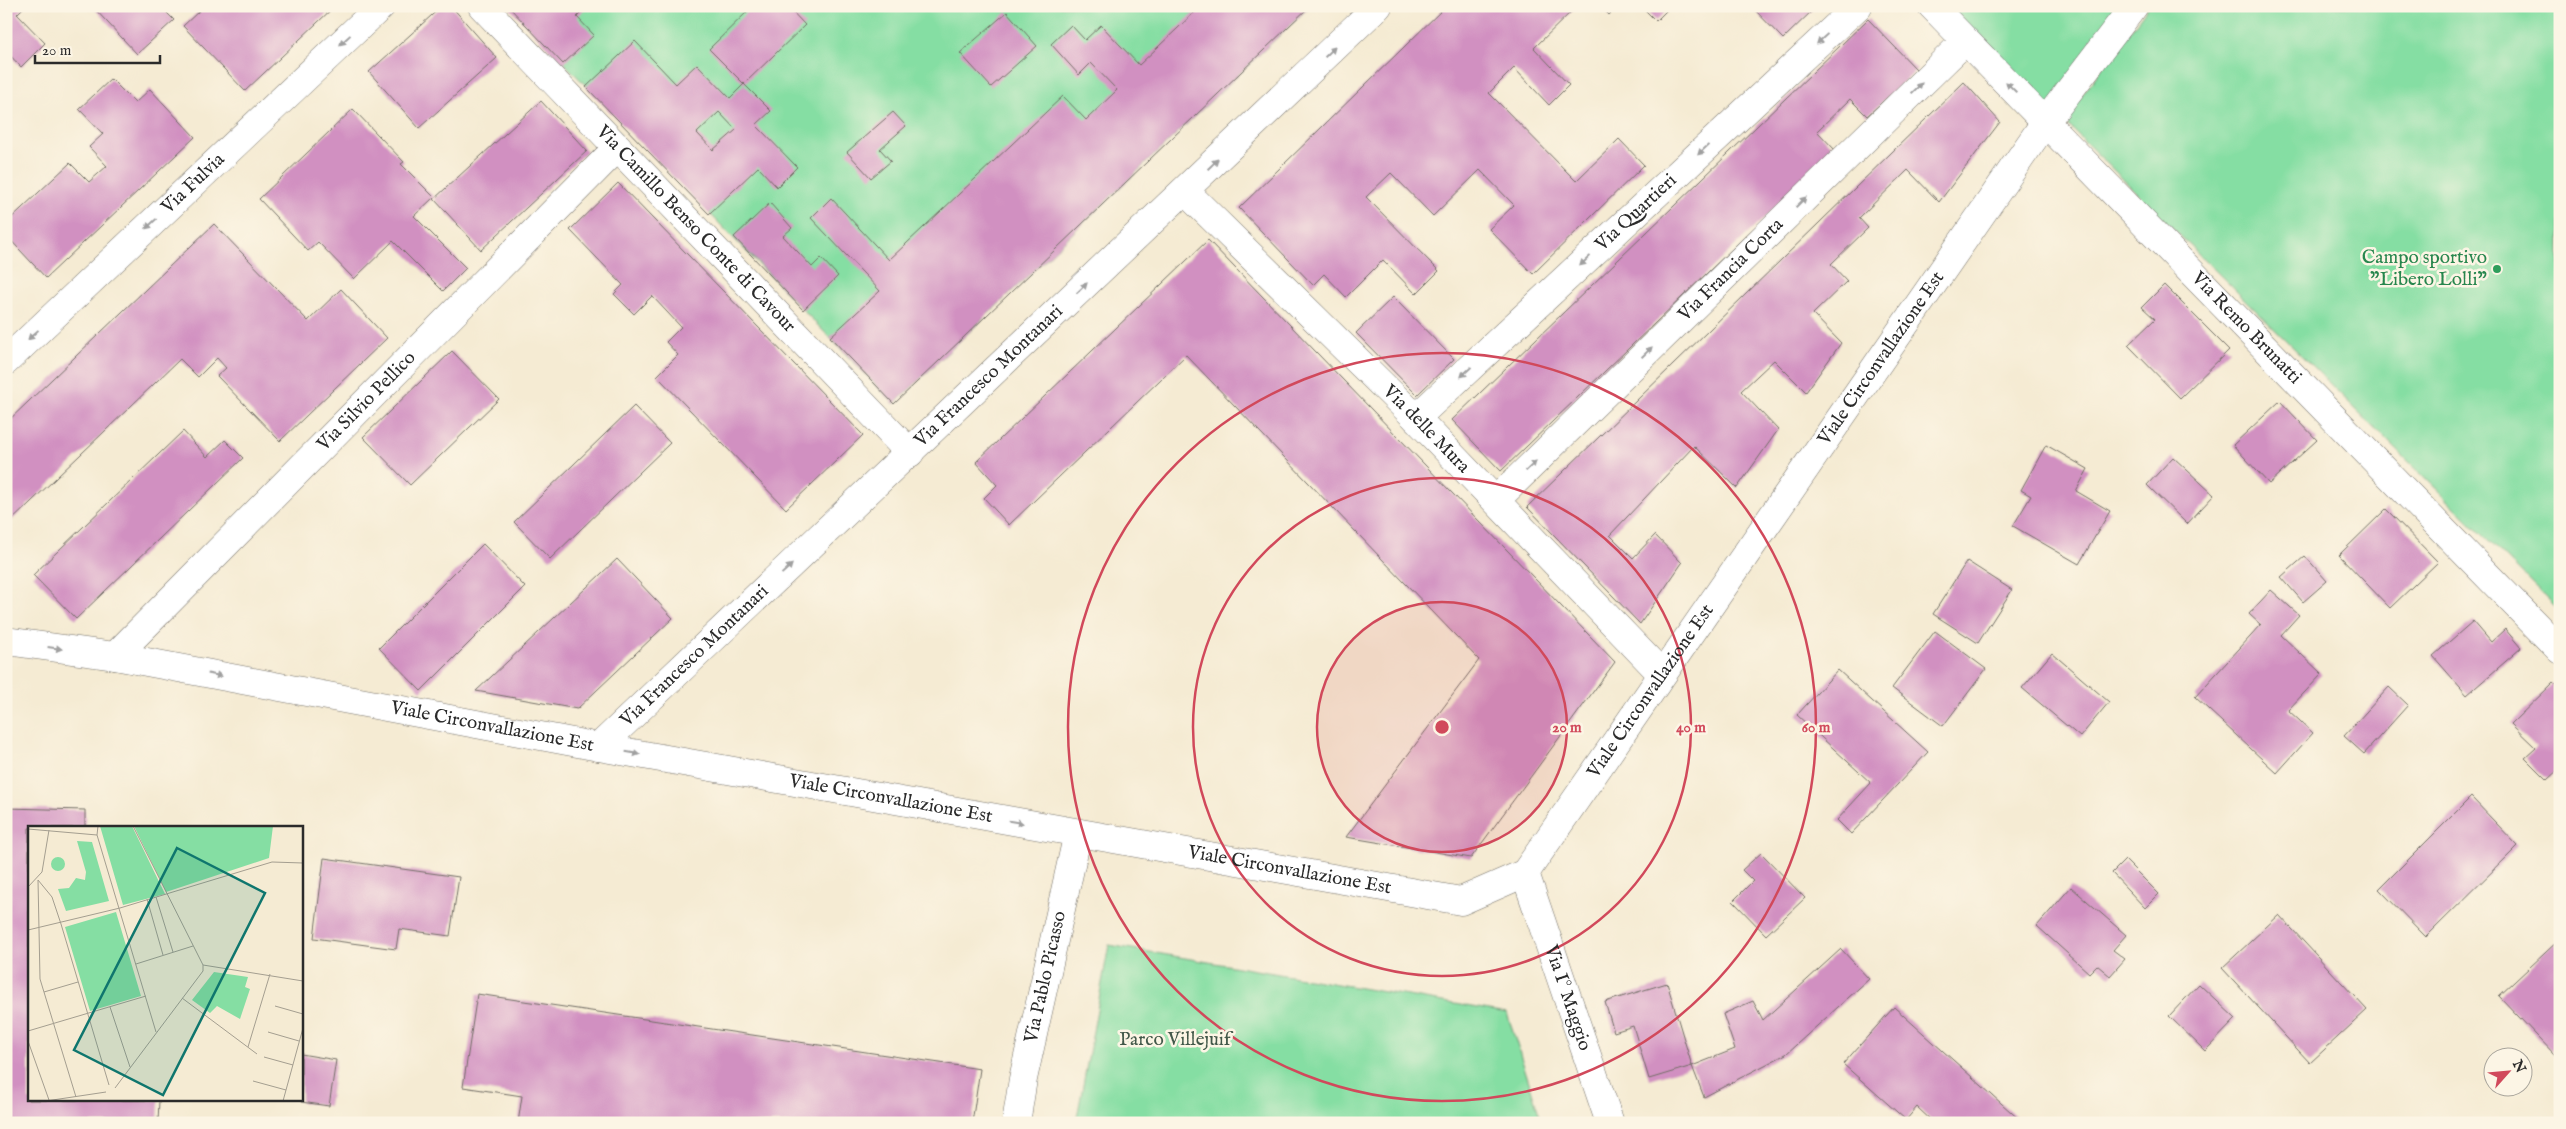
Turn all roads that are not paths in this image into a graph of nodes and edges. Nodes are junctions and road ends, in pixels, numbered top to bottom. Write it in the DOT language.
graph roads {
  1 [pos="381,6"];
  2 [pos="482,6"];
  3 [pos="1378,6"];
  4 [pos="1858,6"];
  5 [pos="1932,6"];
  6 [pos="2134,6"];
  7 [pos="1965,41"];
  8 [pos="2046,121"];
  9 [pos="618,147"];
  10 [pos="1185,191"];
  11 [pos="6,361"];
  12 [pos="1416,418"];
  13 [pos="910,453"];
  14 [pos="1496,500"];
  15 [pos="6,641"];
  16 [pos="2560,650"];
  17 [pos="115,656"];
  18 [pos="1662,674"];
  19 [pos="599,747"];
  20 [pos="1078,833"];
  21 [pos="1525,873"];
  22 [pos="1016,1123"];
  23 [pos="1610,1123"];
  1 -- 11 [label="street, Via Fulvia, one-way"];
  2 -- 9 [label="street, Via Camillo Benso Conte di Cavour"];
  10 -- 3 [label="street, Via Francesco Montanari, one-way"];
  4 -- 12 [label="street, Via Quartieri, one-way"];
  5 -- 7 [label="street, Via Remo Brunatti"];
  6 -- 8 [label="street, Viale Circonvallazione Est"];
  8 -- 7 [label="street, Via Remo Brunatti, one-way"];
  14 -- 7 [label="street, Via Francia Corta, one-way"];
  8 -- 16 [label="street, Via Remo Brunatti"];
  8 -- 18 [label="street, Viale Circonvallazione Est"];
  9 -- 13 [label="street, Via Camillo Benso Conte di Cavour"];
  9 -- 17 [label="street, Via Silvio Pellico"];
  10 -- 12 [label="street, Via delle Mura"];
  13 -- 10 [label="street, Via Francesco Montanari, one-way"];
  12 -- 14 [label="street, Via delle Mura"];
  19 -- 13 [label="street, Via Francesco Montanari, one-way"];
  14 -- 18 [label="street, Via delle Mura"];
  15 -- 17 [label="street, Viale Circonvallazione Est, one-way"];
  17 -- 19 [label="street, Viale Circonvallazione Est, one-way"];
  18 -- 21 [label="street, Viale Circonvallazione Est"];
  19 -- 20 [label="street, Viale Circonvallazione Est, one-way"];
  20 -- 21 [label="street, Viale Circonvallazione Est"];
  20 -- 22 [label="street, Via Pablo Picasso"];
  21 -- 23 [label="street, Via I° Maggio"];
}
